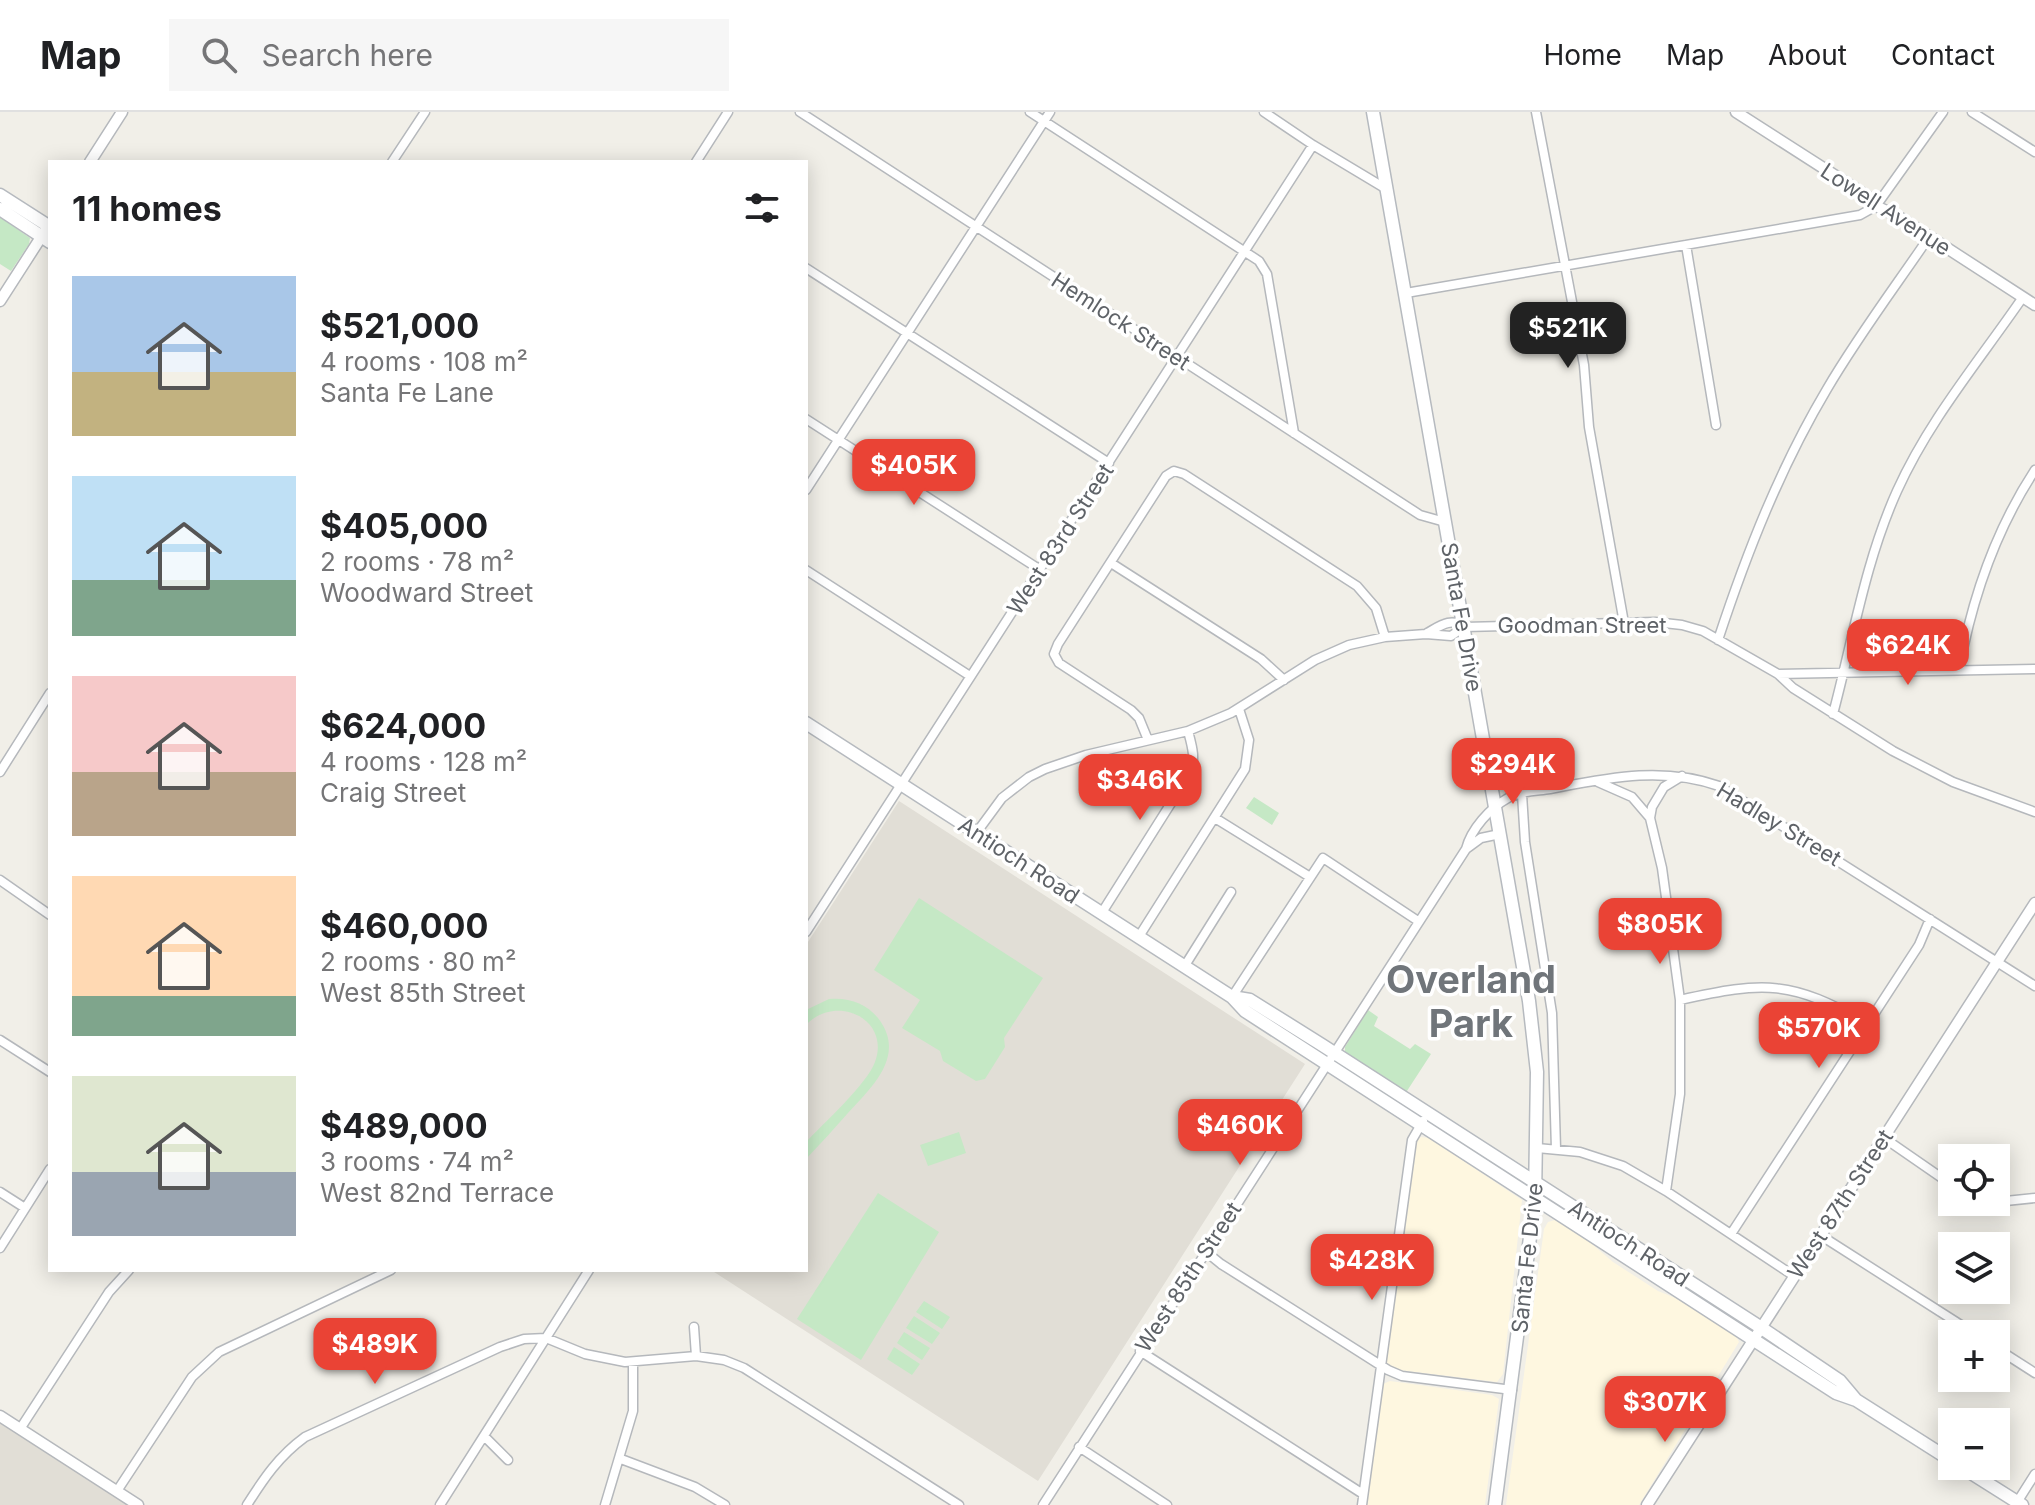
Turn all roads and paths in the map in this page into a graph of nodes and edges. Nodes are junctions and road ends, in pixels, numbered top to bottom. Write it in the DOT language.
graph roads {
  1 [pos="122,112"];
  2 [pos="425,112"];
  3 [pos="728,112"];
  4 [pos="800,112"];
  5 [pos="1030,112"];
  6 [pos="1050,112"];
  7 [pos="1264,112"];
  8 [pos="1373,112"];
  9 [pos="1536,112"];
  10 [pos="1736,112"];
  11 [pos="1943,112"];
  12 [pos="1972,112"];
  13 [pos="1044,121"];
  14 [pos="1313,145"];
  15 [pos="2035,152"];
  16 [pos="91,160"];
  17 [pos="393,160"];
  18 [pos="697,160"];
  19 [pos="1388,190"];
  20 [pos="0,195"];
  21 [pos="1876,206"];
  22 [pos="0,209"];
  23 [pos="975,227"];
  24 [pos="48,231"];
  25 [pos="1929,237"];
  26 [pos="1686,245"];
  27 [pos="1246,251"];
  28 [pos="1565,267"];
  29 [pos="808,269"];
  30 [pos="1406,293"];
  31 [pos="2023,297"];
  32 [pos="0,301"];
  33 [pos="2035,305"];
  34 [pos="907,334"];
  35 [pos="1177,357"];
  36 [pos="808,420"];
  37 [pos="1716,425"];
  38 [pos="1294,433"];
  39 [pos="838,440"];
  40 [pos="1109,463"];
  41 [pos="2035,470"];
  42 [pos="808,487"];
  43 [pos="1445,522"];
  44 [pos="1111,563"];
  45 [pos="1039,569"];
  46 [pos="808,571"];
  47 [pos="1624,623"];
  48 [pos="1464,627"];
  49 [pos="1385,637"];
  50 [pos="1718,640"];
  51 [pos="2035,669"];
  52 [pos="1959,670"];
  53 [pos="1844,672"];
  54 [pos="1778,674"];
  55 [pos="970,676"];
  56 [pos="1284,680"];
  57 [pos="48,696"];
  58 [pos="1239,709"];
  59 [pos="1833,714"];
  60 [pos="808,725"];
  61 [pos="1188,731"];
  62 [pos="1148,740"];
  63 [pos="0,772"];
  64 [pos="1683,776"];
  65 [pos="1597,781"];
  66 [pos="901,784"];
  67 [pos="1522,794"];
  68 [pos="1496,808"];
  69 [pos="2035,812"];
  70 [pos="1215,818"];
  71 [pos="1650,818"];
  72 [pos="977,832"];
  73 [pos="1500,834"];
  74 [pos="1466,849"];
  75 [pos="1310,877"];
  76 [pos="0,880"];
  77 [pos="1231,892"];
  78 [pos="2035,903"];
  79 [pos="48,914"];
  80 [pos="1101,914"];
  81 [pos="1930,919"];
  82 [pos="1418,921"];
  83 [pos="808,929"];
  84 [pos="1138,938"];
  85 [pos="1997,962"];
  86 [pos="1184,967"];
  87 [pos="2035,986"];
  88 [pos="1232,997"];
  89 [pos="1680,1000"];
  90 [pos="1868,1024"];
  91 [pos="0,1040"];
  92 [pos="1330,1058"];
  93 [pos="48,1071"];
  94 [pos="1428,1114"];
  95 [pos="1421,1126"];
  96 [pos="1884,1138"];
  97 [pos="1537,1148"];
  98 [pos="1556,1149"];
  99 [pos="48,1172"];
  100 [pos="1938,1175"];
  101 [pos="1536,1184"];
  102 [pos="1666,1191"];
  103 [pos="0,1192"];
  104 [pos="2035,1198"];
  105 [pos="1535,1199"];
  106 [pos="2010,1201"];
  107 [pos="25,1208"];
  108 [pos="1731,1234"];
  109 [pos="1820,1235"];
  110 [pos="0,1248"];
  111 [pos="1205,1251"];
  112 [pos="127,1272"];
  113 [pos="387,1272"];
  114 [pos="588,1272"];
  115 [pos="1794,1276"];
  116 [pos="1953,1320"];
  117 [pos="694,1327"];
  118 [pos="1760,1327"];
  119 [pos="546,1338"];
  120 [pos="1752,1339"];
  121 [pos="1140,1351"];
  122 [pos="696,1356"];
  123 [pos="2010,1357"];
  124 [pos="633,1363"];
  125 [pos="1380,1364"];
  126 [pos="2035,1373"];
  127 [pos="1512,1390"];
  128 [pos="1856,1400"];
  129 [pos="0,1416"];
  130 [pos="20,1429"];
  131 [pos="484,1436"];
  132 [pos="1079,1447"];
  133 [pos="1938,1452"];
  134 [pos="621,1459"];
  135 [pos="508,1460"];
  136 [pos="2035,1474"];
  137 [pos="1981,1480"];
  138 [pos="117,1491"];
  139 [pos="1363,1494"];
  140 [pos="2018,1504"];
  141 [pos="138,1505"];
  142 [pos="247,1505"];
  143 [pos="440,1505"];
  144 [pos="605,1505"];
  145 [pos="725,1505"];
  146 [pos="959,1505"];
  147 [pos="1043,1505"];
  148 [pos="1167,1505"];
  149 [pos="1362,1505"];
  150 [pos="1495,1505"];
  151 [pos="1647,1505"];
  1 -- 16 [label="street"];
  2 -- 17 [label="street"];
  3 -- 18 [label="street"];
  4 -- 23 [label="street, Hemlock Street"];
  5 -- 13 [label="street"];
  6 -- 13 [label="street"];
  7 -- 14 [label="street"];
  8 -- 19 [label="main road, Santa Fe Drive"];
  9 -- 28 [label="street"];
  10 -- 21 [label="street, Lowell Avenue"];
  11 -- 21 [label="street"];
  12 -- 15 [label="street"];
  13 -- 23 [label="street"];
  13 -- 27 [label="street"];
  14 -- 19 [label="street"];
  14 -- 27 [label="street, West 83rd Street"];
  19 -- 30 [label="main road, Santa Fe Drive"];
  20 -- 24 [label="main road"];
  21 -- 25 [label="street, Lowell Avenue"];
  21 -- 26 [label="street"];
  22 -- 24 [label="main road"];
  23 -- 34 [label="street"];
  23 -- 35 [label="street, Hemlock Street"];
  24 -- 32 [label="street"];
  25 -- 31 [label="street, Lowell Avenue"];
  25 -- 50 [label="street"];
  26 -- 28 [label="street"];
  26 -- 37 [label="street"];
  27 -- 35 [label="street, West 83rd Street"];
  27 -- 38 [label="street"];
  28 -- 30 [label="street"];
  28 -- 47 [label="street"];
  29 -- 34 [label="street"];
  30 -- 43 [label="main road, Santa Fe Drive"];
  31 -- 33 [label="street, Lowell Avenue"];
  31 -- 53 [label="street"];
  34 -- 39 [label="street"];
  34 -- 40 [label="street"];
  35 -- 38 [label="street, Hemlock Street"];
  35 -- 40 [label="street, West 83rd Street"];
  36 -- 39 [label="street"];
  38 -- 43 [label="street, Hemlock Street"];
  39 -- 42 [label="street"];
  39 -- 45 [label="street"];
  40 -- 45 [label="street, West 83rd Street"];
  41 -- 52 [label="street"];
  43 -- 48 [label="main road, Santa Fe Drive"];
  44 -- 49 [label="street"];
  44 -- 56 [label="street"];
  44 -- 62 [label="street"];
  45 -- 55 [label="street, West 83rd Street"];
  46 -- 55 [label="street"];
  47 -- 48 [label="street, Goodman Street"];
  47 -- 50 [label="street, Goodman Street"];
  48 -- 49 [label="street, Goodman Street"];
  48 -- 68 [label="main road, Santa Fe Drive"];
  49 -- 56 [label="street, Goodman Street"];
  50 -- 54 [label="street, Goodman Street"];
  51 -- 52 [label="street"];
  52 -- 53 [label="street"];
  53 -- 54 [label="street"];
  53 -- 59 [label="street"];
  54 -- 59 [label="street, Goodman Street"];
  55 -- 66 [label="street, West 83rd Street"];
  56 -- 58 [label="street, Goodman Street"];
  57 -- 63 [label="street"];
  58 -- 61 [label="street, Goodman Street"];
  58 -- 70 [label="street"];
  59 -- 69 [label="street, Goodman Street"];
  60 -- 66 [label="main road, Antioch Road"];
  61 -- 62 [label="street, Goodman Street"];
  61 -- 80 [label="street"];
  62 -- 72 [label="street, Goodman Street"];
  64 -- 65 [label="street, Hadley Street"];
  64 -- 71 [label="street"];
  64 -- 81 [label="street, Hadley Street"];
  65 -- 67 [label="street, Hadley Street"];
  65 -- 71 [label="street"];
  66 -- 72 [label="main road, Antioch Road"];
  66 -- 83 [label="street, West 83rd Street"];
  67 -- 68 [label="street, Hadley Street"];
  67 -- 98 [label="street"];
  68 -- 73 [label="main road, Santa Fe Drive"];
  68 -- 74 [label="street, West 85th Street"];
  70 -- 75 [label="street"];
  70 -- 84 [label="street"];
  71 -- 89 [label="street"];
  72 -- 80 [label="main road, Antioch Road"];
  73 -- 74 [label="street"];
  73 -- 97 [label="main road, Santa Fe Drive"];
  74 -- 82 [label="street, West 85th Street"];
  75 -- 82 [label="street"];
  75 -- 88 [label="street"];
  76 -- 79 [label="street"];
  77 -- 86 [label="street"];
  78 -- 85 [label="street, West 87th Street"];
  80 -- 84 [label="main road, Antioch Road"];
  81 -- 85 [label="street, Hadley Street"];
  81 -- 90 [label="street"];
  82 -- 92 [label="street, West 85th Street"];
  84 -- 86 [label="main road, Antioch Road"];
  85 -- 87 [label="street, Hadley Street"];
  85 -- 96 [label="street, West 87th Street"];
  86 -- 88 [label="main road, Antioch Road"];
  88 -- 92 [label="main road, Antioch Road"];
  89 -- 90 [label="street"];
  89 -- 102 [label="street"];
  90 -- 108 [label="street"];
  91 -- 93 [label="street"];
  92 -- 94 [label="main road, Antioch Road"];
  92 -- 95 [label="main road, Antioch Road"];
  92 -- 111 [label="street, West 85th Street"];
  94 -- 95 [label="street"];
  94 -- 101 [label="main road, Antioch Road"];
  95 -- 105 [label="main road, Antioch Road"];
  95 -- 125 [label="street"];
  96 -- 100 [label="street"];
  96 -- 109 [label="street, West 87th Street"];
  97 -- 98 [label="street"];
  97 -- 101 [label="main road, Santa Fe Drive"];
  98 -- 102 [label="street"];
  99 -- 107 [label="street"];
  101 -- 105 [label="main road, Santa Fe Drive"];
  101 -- 118 [label="main road, Antioch Road"];
  102 -- 108 [label="street"];
  103 -- 107 [label="street"];
  104 -- 106 [label="street"];
  105 -- 120 [label="main road, Antioch Road"];
  105 -- 127 [label="main road, Santa Fe Drive"];
  107 -- 110 [label="street"];
  108 -- 115 [label="street"];
  109 -- 115 [label="street, West 87th Street"];
  109 -- 116 [label="street"];
  111 -- 121 [label="street, West 85th Street"];
  111 -- 125 [label="street"];
  112 -- 130 [label="street"];
  113 -- 138 [label="street"];
  114 -- 119 [label="street"];
  115 -- 118 [label="street, West 87th Street"];
  117 -- 122 [label="street"];
  118 -- 120 [label="street, West 87th Street"];
  118 -- 128 [label="main road, Antioch Road"];
  119 -- 124 [label="street"];
  119 -- 131 [label="street"];
  119 -- 142 [label="street"];
  120 -- 128 [label="main road, Antioch Road"];
  120 -- 151 [label="street, West 87th Street"];
  121 -- 132 [label="street, West 85th Street"];
  121 -- 139 [label="street"];
  122 -- 124 [label="street"];
  122 -- 146 [label="street"];
  123 -- 126 [label="street"];
  124 -- 134 [label="street"];
  125 -- 127 [label="street"];
  125 -- 139 [label="street"];
  127 -- 150 [label="main road, Santa Fe Drive"];
  128 -- 133 [label="main road, Antioch Road"];
  129 -- 130 [label="street"];
  130 -- 138 [label="street"];
  131 -- 135 [label="street"];
  131 -- 143 [label="street"];
  132 -- 147 [label="street, West 85th Street"];
  132 -- 148 [label="street"];
  134 -- 144 [label="street"];
  134 -- 145 [label="street"];
  136 -- 140 [label="street"];
  137 -- 140 [label="main road"];
  138 -- 141 [label="street"];
  139 -- 149 [label="street"];
}
